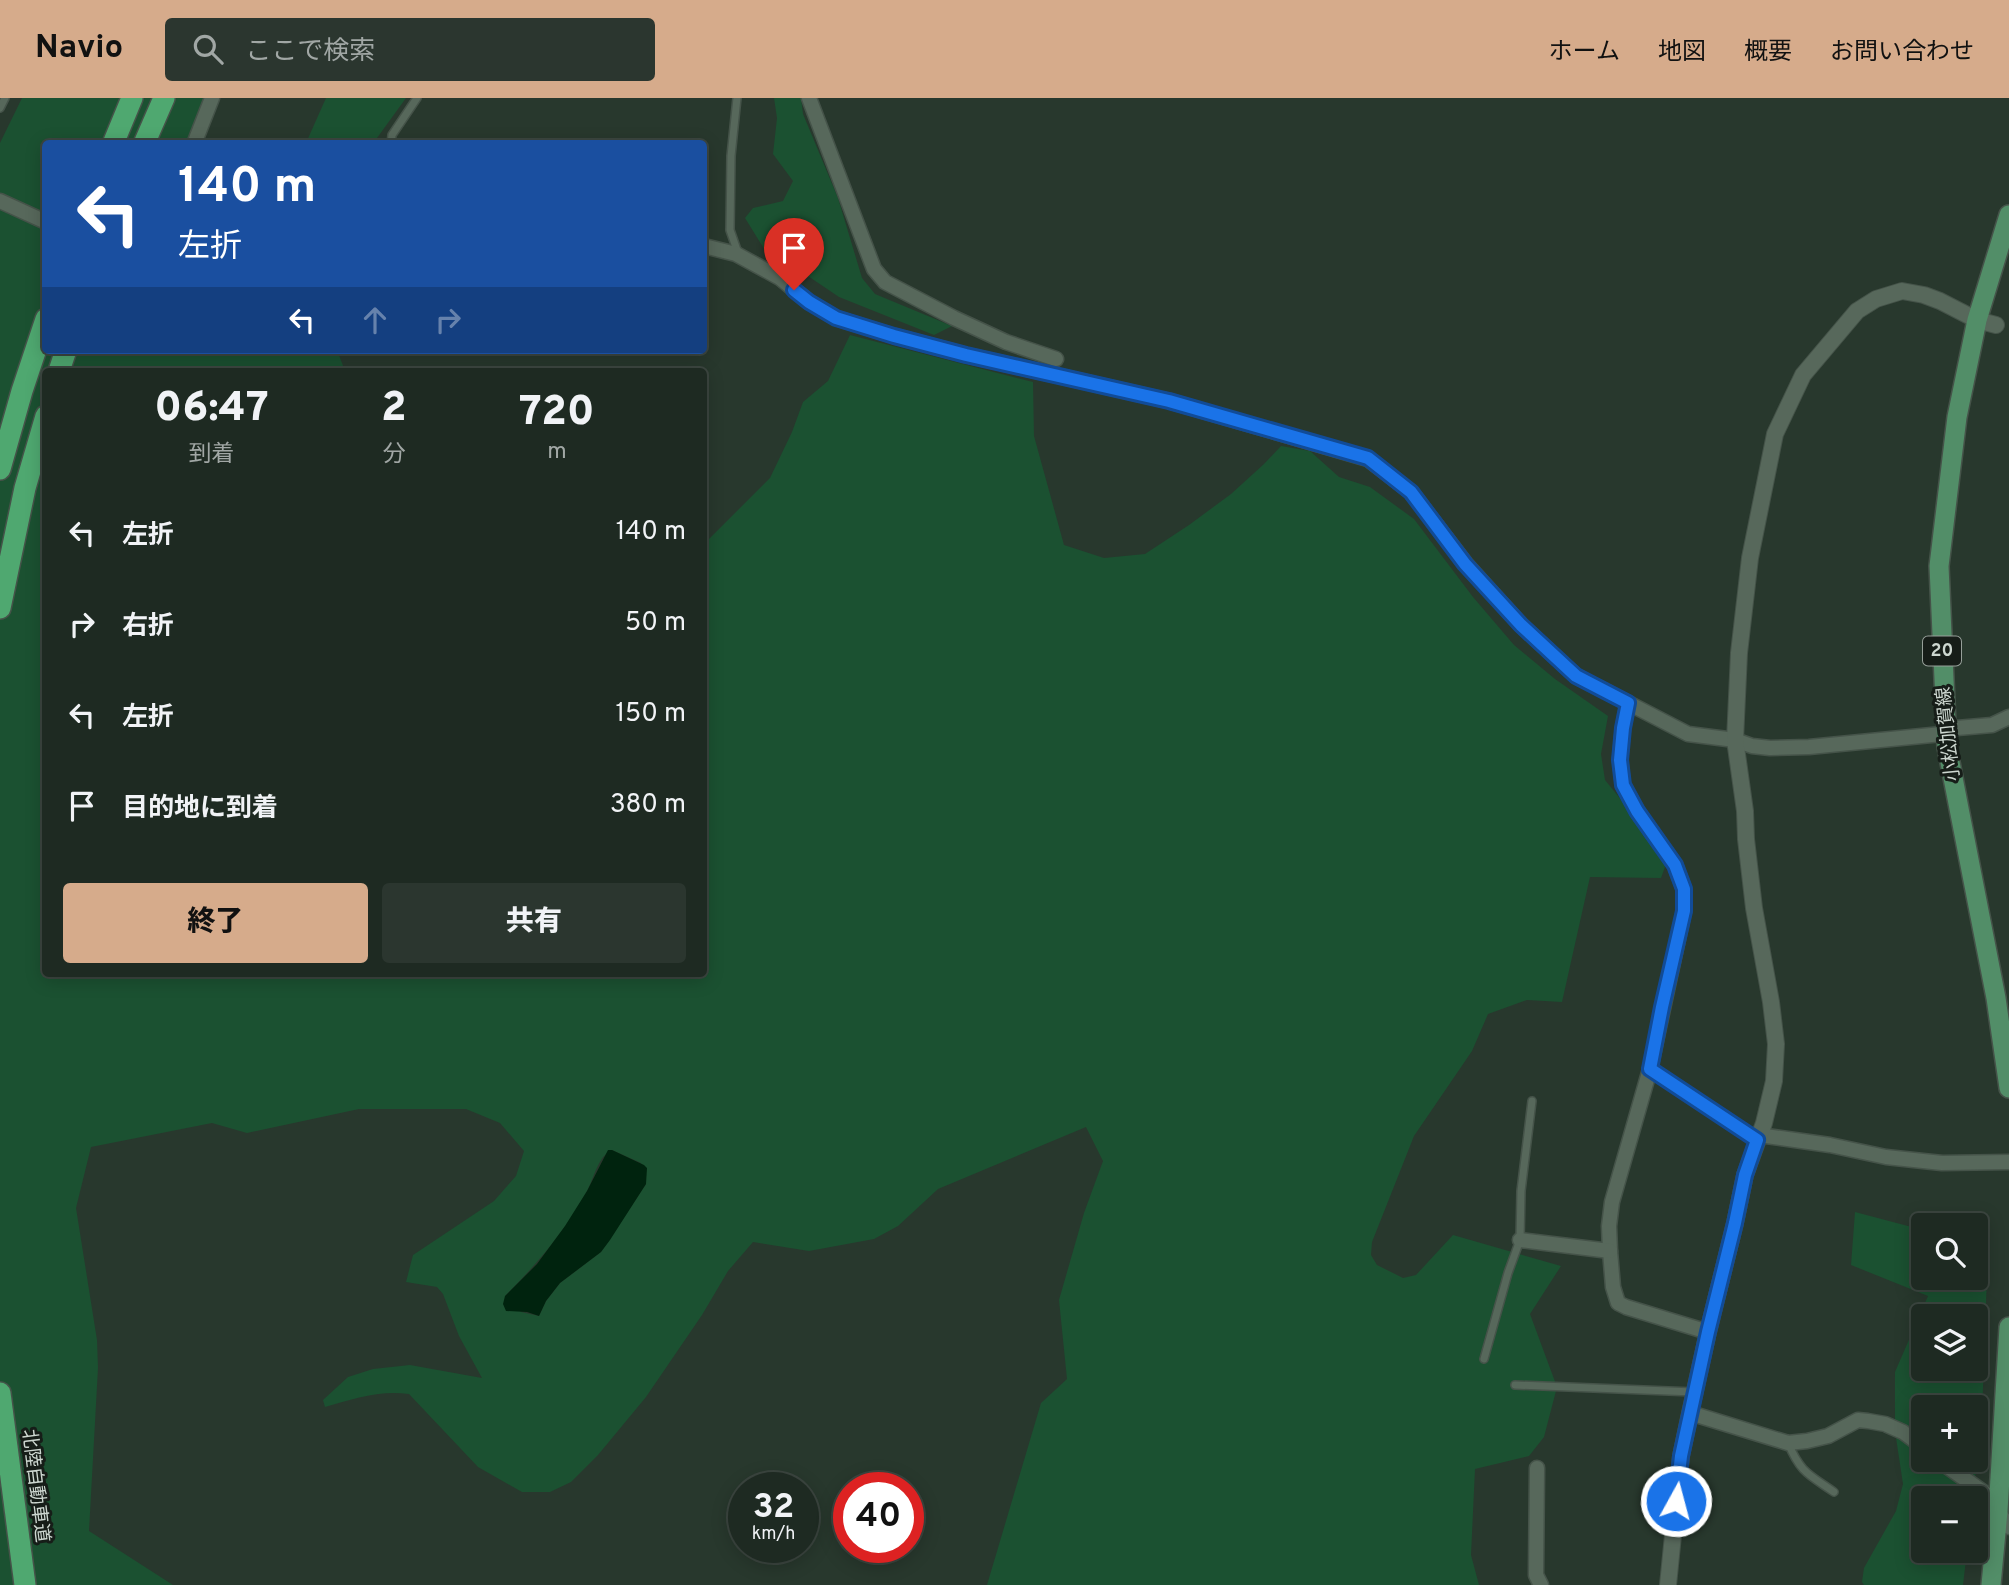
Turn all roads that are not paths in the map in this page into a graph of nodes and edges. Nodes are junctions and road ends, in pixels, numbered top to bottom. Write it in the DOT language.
graph roads {
  1 [pos="5,98"];
  2 [pos="132,98"];
  3 [pos="164,98"];
  4 [pos="212,98"];
  5 [pos="418,98"];
  6 [pos="737,98"];
  7 [pos="809,98"];
  8 [pos="0,108"];
  9 [pos="115,140"];
  10 [pos="146,140"];
  11 [pos="196,140"];
  12 [pos="391,140"];
  13 [pos="0,201"];
  14 [pos="2009,215"];
  15 [pos="42,220"];
  16 [pos="707,247"];
  17 [pos="739,256"];
  18 [pos="1986,323"];
  19 [pos="42,331"];
  20 [pos="1056,359"];
  21 [pos="42,429"];
  22 [pos="0,468"];
  23 [pos="0,608"];
  24 [pos="1628,703"];
  25 [pos="2009,717"];
  26 [pos="1945,733"];
  27 [pos="1734,740"];
  28 [pos="1650,1069"];
  29 [pos="2009,1088"];
  30 [pos="1532,1101"];
  31 [pos="1758,1138"];
  32 [pos="2009,1162"];
  33 [pos="1520,1240"];
  34 [pos="1610,1251"];
  35 [pos="2009,1327"];
  36 [pos="1708,1332"];
  37 [pos="1484,1359"];
  38 [pos="1515,1385"];
  39 [pos="1695,1392"];
  40 [pos="0,1393"];
  41 [pos="1690,1413"];
  42 [pos="1911,1438"];
  43 [pos="1788,1443"];
  44 [pos="1537,1468"];
  45 [pos="1955,1472"];
  46 [pos="1834,1492"];
  47 [pos="2004,1519"];
  48 [pos="25,1585"];
  49 [pos="1541,1585"];
  50 [pos="1668,1585"];
  51 [pos="1992,1585"];
  1 -- 8 [label="lane"];
  2 -- 9 [label="highway"];
  3 -- 10 [label="highway"];
  4 -- 11 [label="street"];
  5 -- 12 [label="lane"];
  6 -- 17 [label="lane"];
  7 -- 20 [label="street"];
  13 -- 15 [label="street"];
  14 -- 18 [label="main road, 小松加賀線 / 20"];
  16 -- 17 [label="street"];
  17 -- 24 [label="street"];
  18 -- 26 [label="main road, 小松加賀線 / 20"];
  18 -- 27 [label="street"];
  19 -- 22 [label="highway"];
  21 -- 23 [label="highway"];
  24 -- 27 [label="street"];
  24 -- 28 [label="street"];
  25 -- 26 [label="street"];
  26 -- 27 [label="street"];
  26 -- 29 [label="main road, 小松加賀線 / 20"];
  27 -- 31 [label="street"];
  28 -- 31 [label="street"];
  28 -- 34 [label="street"];
  30 -- 33 [label="lane"];
  31 -- 32 [label="street"];
  31 -- 36 [label="street"];
  33 -- 34 [label="street"];
  33 -- 37 [label="lane"];
  34 -- 36 [label="street"];
  35 -- 47 [label="main road"];
  36 -- 39 [label="street"];
  38 -- 39 [label="lane"];
  39 -- 41 [label="street"];
  40 -- 48 [label="highway, 北陸自動車道"];
  41 -- 43 [label="street"];
  41 -- 50 [label="street"];
  42 -- 43 [label="street"];
  43 -- 46 [label="lane"];
  44 -- 49 [label="street"];
  45 -- 47 [label="street"];
  47 -- 51 [label="main road"];
}
